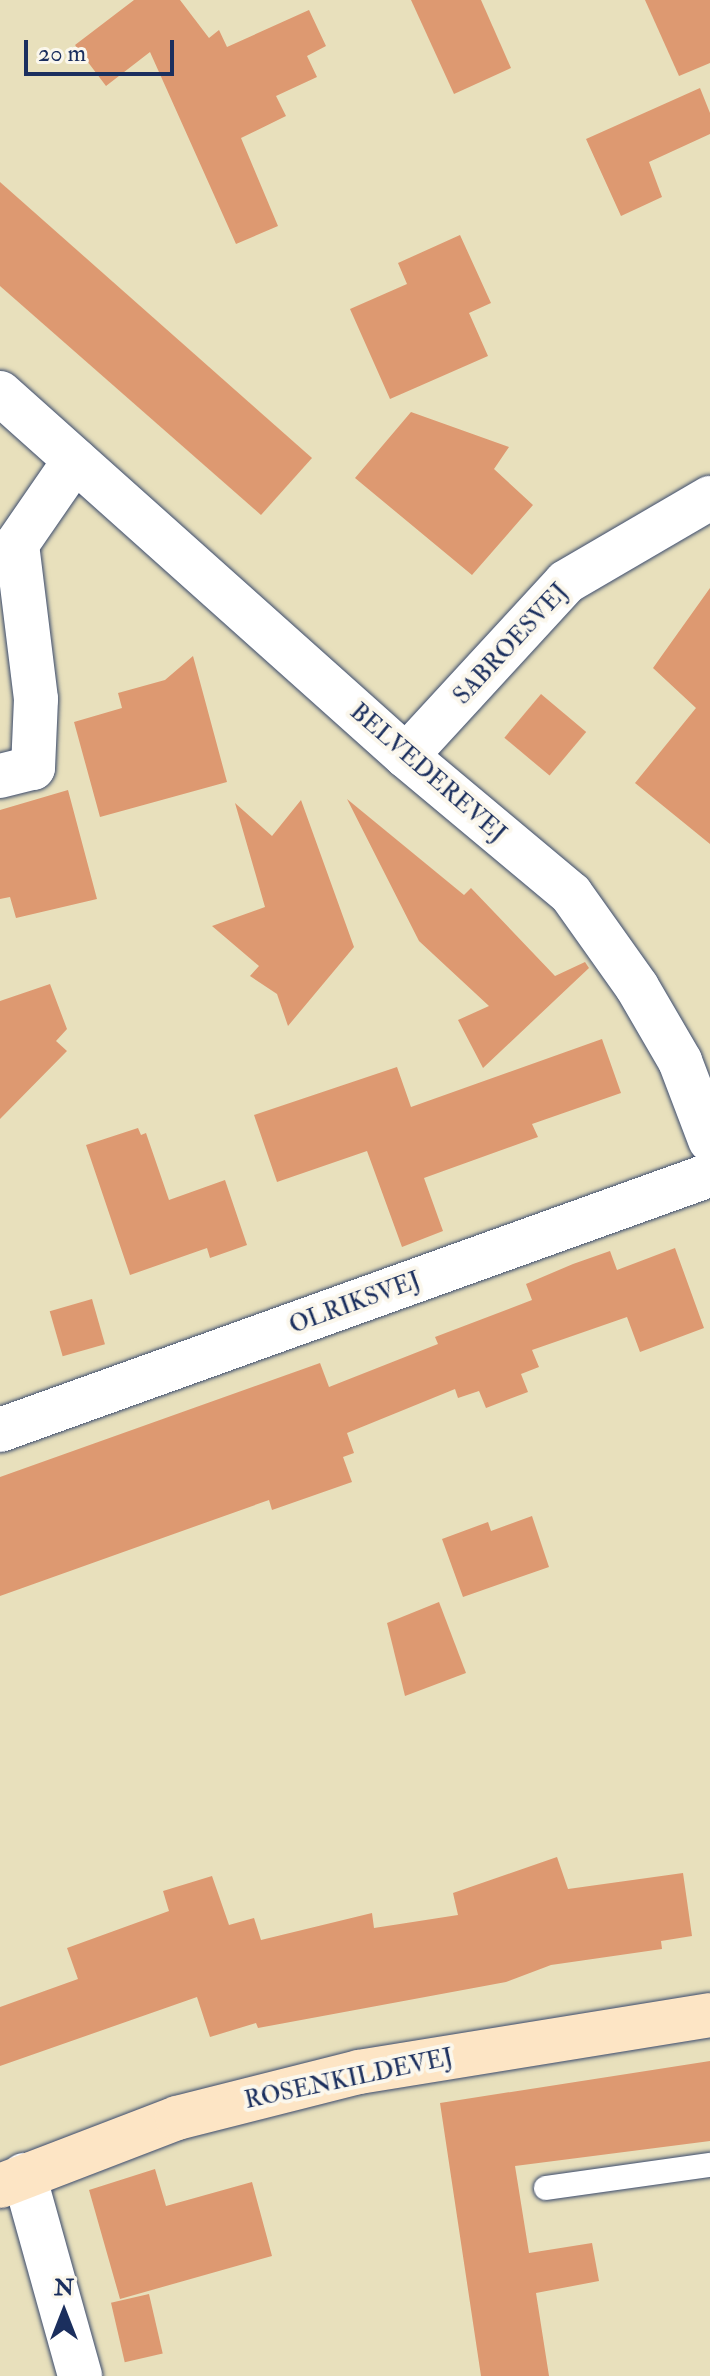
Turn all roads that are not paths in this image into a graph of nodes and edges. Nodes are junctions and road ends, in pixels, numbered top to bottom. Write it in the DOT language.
graph roads {
  1 [pos="0,393"];
  2 [pos="75,460"];
  3 [pos="710,498"];
  4 [pos="406,756"];
  5 [pos="0,776"];
  6 [pos="710,1140"];
  7 [pos="710,1175"];
  8 [pos="0,1430"];
  9 [pos="710,2015"];
  10 [pos="710,2165"];
  11 [pos="12,2181"];
  12 [pos="546,2188"];
  13 [pos="80,2376"];
  1 -- 2 [label="street, BELVEDEREVEJ"];
  2 -- 4 [label="street, BELVEDEREVEJ"];
  2 -- 5 [label="street"];
  3 -- 4 [label="street, SABROESVEJ"];
  4 -- 6 [label="street, BELVEDEREVEJ"];
  7 -- 8 [label="street, OLRIKSVEJ"];
  9 -- 11 [label="street, ROSENKILDEVEJ"];
  10 -- 12 [label="lane"];
  11 -- 13 [label="street"];
}
